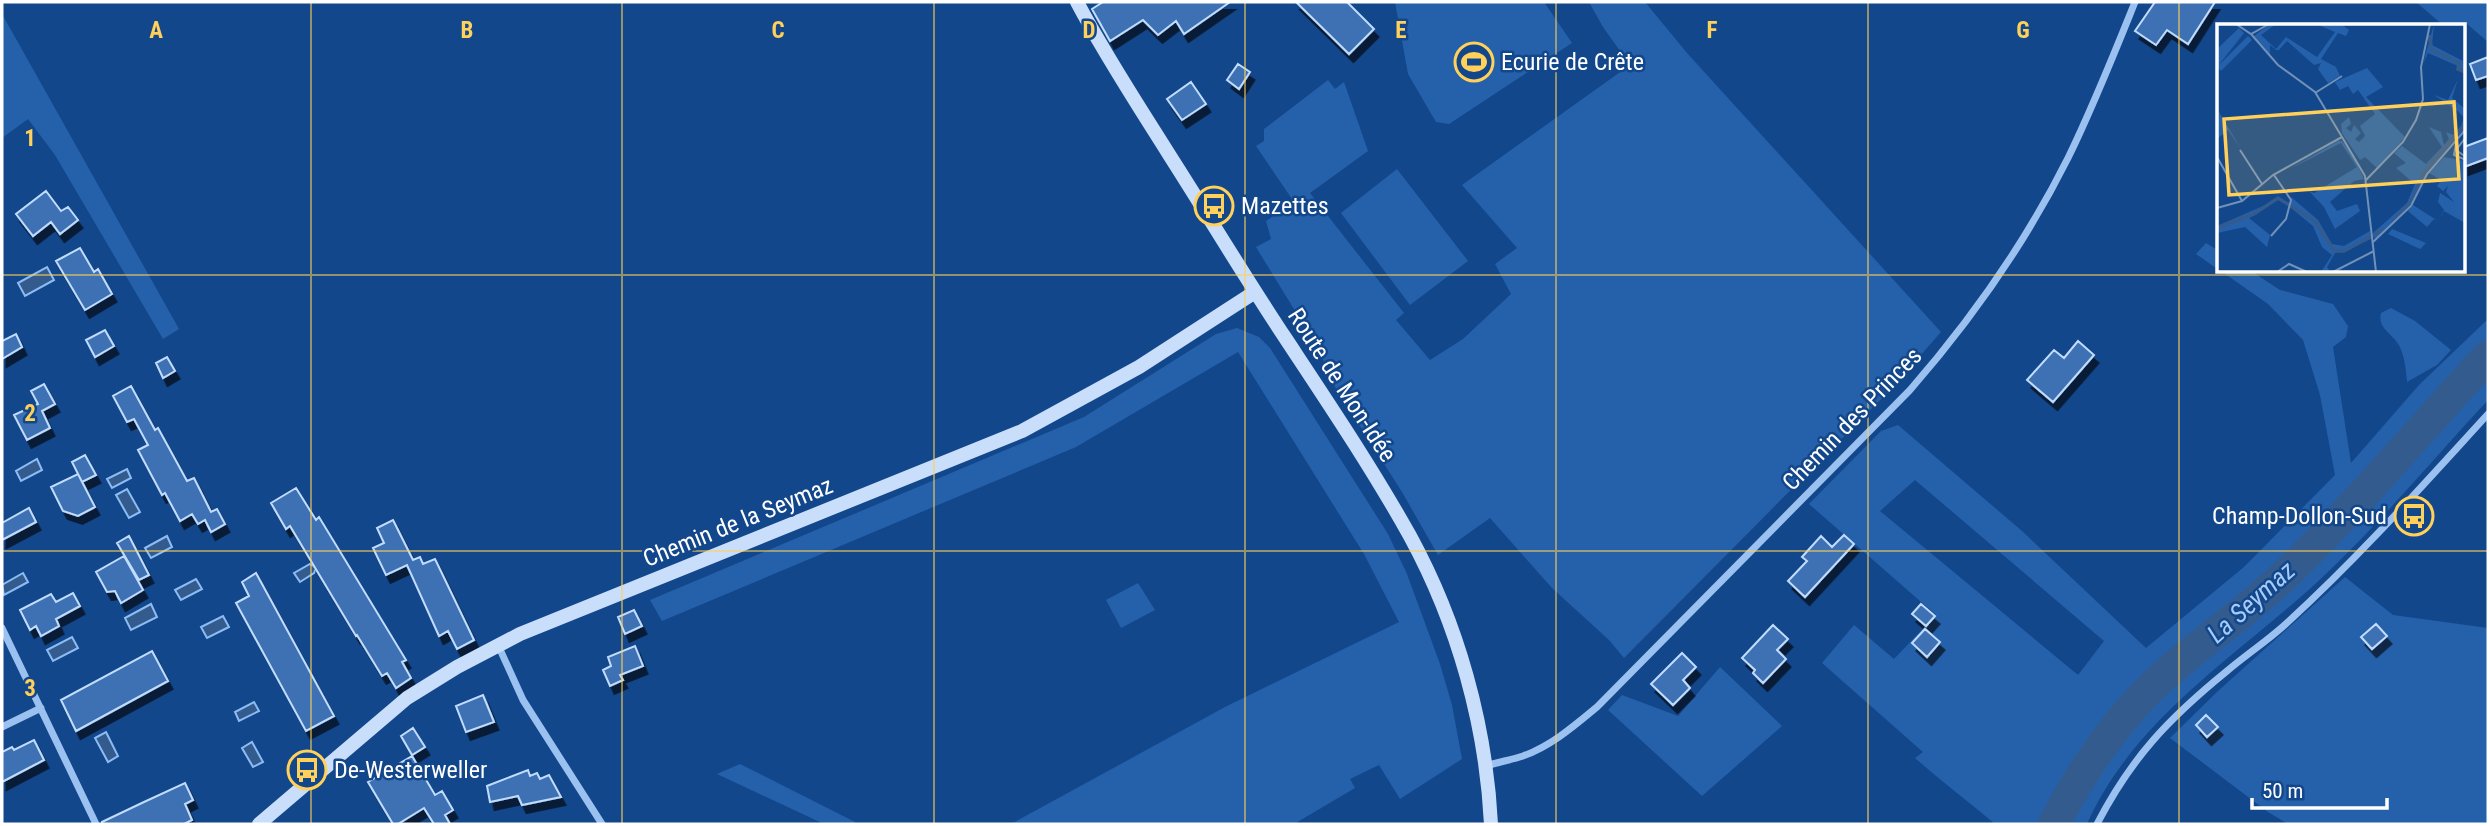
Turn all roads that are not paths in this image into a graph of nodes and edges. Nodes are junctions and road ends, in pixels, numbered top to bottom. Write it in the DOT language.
graph roads {
  1 [pos="1077,2"];
  2 [pos="2135,2"];
  3 [pos="1255,292"];
  4 [pos="2488,414"];
  5 [pos="2,628"];
  6 [pos="498,644"];
  7 [pos="41,708"];
  8 [pos="2,727"];
  9 [pos="1486,766"];
  10 [pos="96,824"];
  11 [pos="259,824"];
  12 [pos="602,824"];
  13 [pos="1491,824"];
  14 [pos="2097,824"];
  1 -- 3 [label="street, Route de Mon-Idée"];
  2 -- 9 [label="street, Chemin des Princes"];
  3 -- 6 [label="street, Chemin de la Seymaz"];
  3 -- 9 [label="street, Route de Mon-Idée"];
  4 -- 14 [label="street"];
  5 -- 7 [label="street"];
  6 -- 11 [label="street, Chemin de la Seymaz"];
  6 -- 12 [label="street"];
  7 -- 8 [label="street"];
  7 -- 10 [label="street"];
  9 -- 13 [label="street, Route de Mon-Idée"];
}
